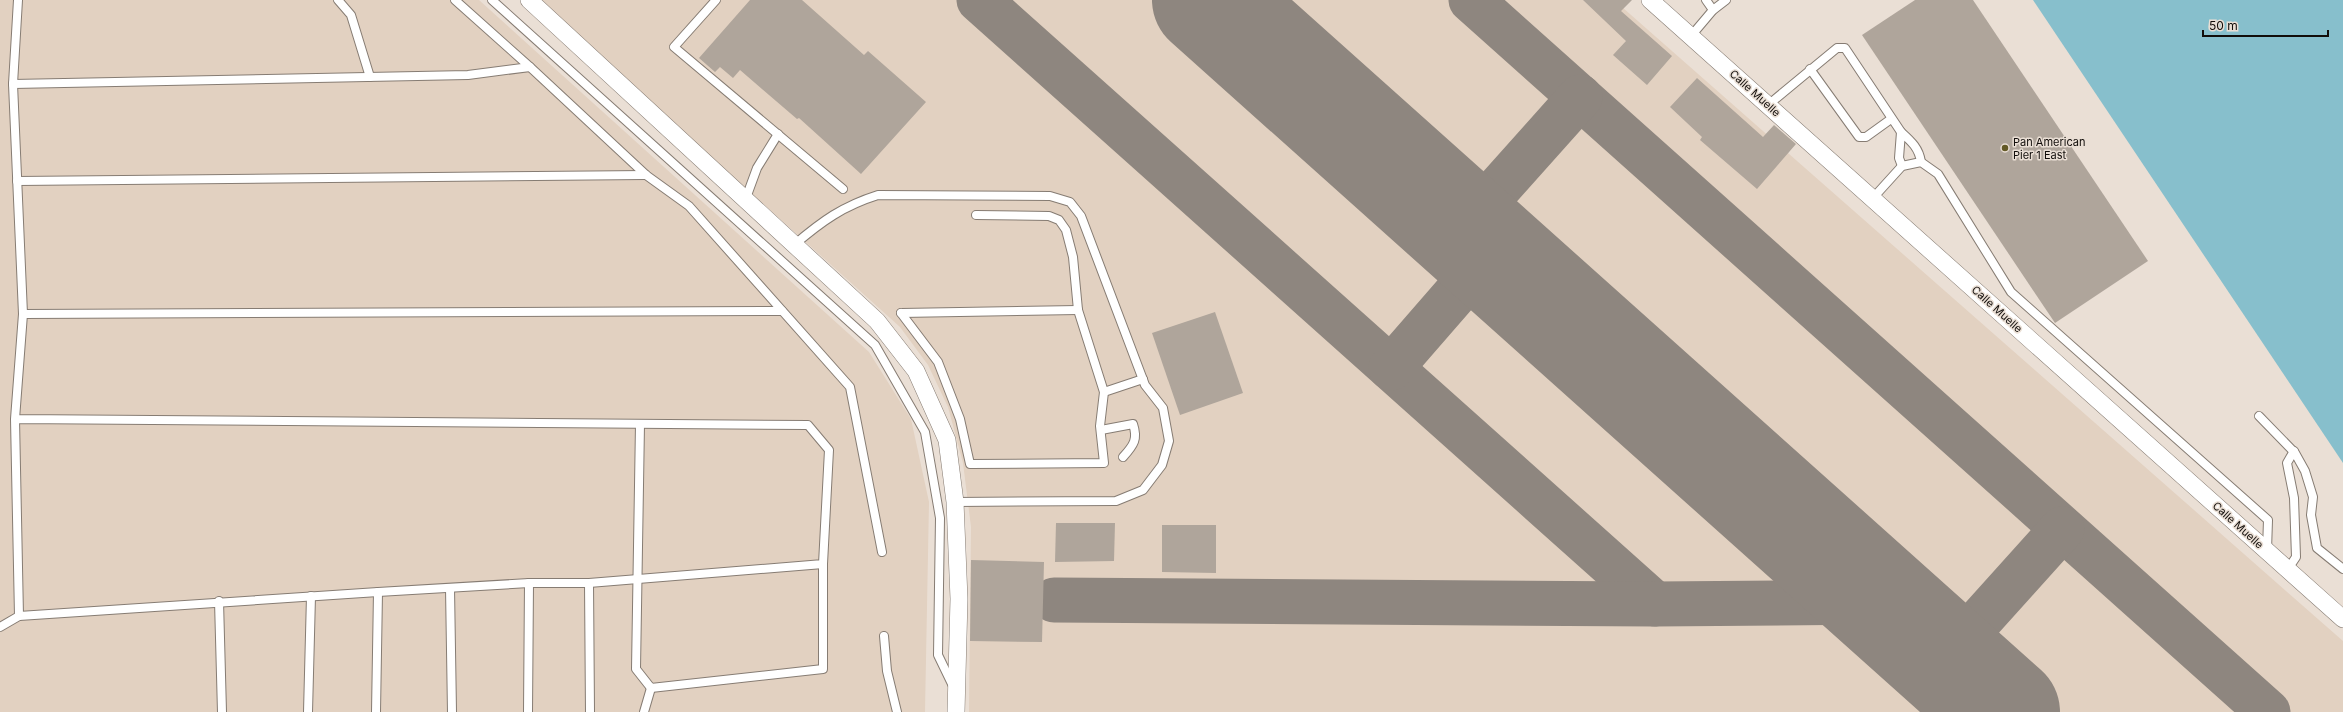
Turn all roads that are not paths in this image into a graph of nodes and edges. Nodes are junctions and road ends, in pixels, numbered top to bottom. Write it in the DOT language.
graph roads {
  1 [pos="18,0"];
  2 [pos="338,0"];
  3 [pos="455,0"];
  4 [pos="492,0"];
  5 [pos="529,0"];
  6 [pos="716,0"];
  7 [pos="1650,0"];
  8 [pos="1706,0"];
  9 [pos="1726,0"];
  10 [pos="1713,10"];
  11 [pos="1691,36"];
  12 [pos="530,67"];
  13 [pos="1810,69"];
  14 [pos="370,77"];
  15 [pos="13,84"];
  16 [pos="1768,105"];
  17 [pos="1892,119"];
  18 [pos="1901,132"];
  19 [pos="778,134"];
  20 [pos="1921,162"];
  21 [pos="1902,166"];
  22 [pos="646,175"];
  23 [pos="17,181"];
  24 [pos="843,189"];
  25 [pos="746,198"];
  26 [pos="1873,198"];
  27 [pos="976,215"];
  28 [pos="794,245"];
  29 [pos="1078,310"];
  30 [pos="782,311"];
  31 [pos="23,314"];
  32 [pos="1143,380"];
  33 [pos="1104,392"];
  34 [pos="2259,416"];
  35 [pos="15,419"];
  36 [pos="640,424"];
  37 [pos="1101,430"];
  38 [pos="2294,451"];
  39 [pos="1123,457"];
  40 [pos="955,502"];
  41 [pos="2267,551"];
  42 [pos="882,552"];
  43 [pos="823,564"];
  44 [pos="2288,569"];
  45 [pos="2343,569"];
  46 [pos="638,579"];
  47 [pos="529,583"];
  48 [pos="589,583"];
  49 [pos="450,588"];
  50 [pos="378,592"];
  51 [pos="311,596"];
  52 [pos="219,601"];
  53 [pos="18,616"];
  54 [pos="2343,619"];
  55 [pos="0,627"];
  56 [pos="884,636"];
  57 [pos="651,688"];
  58 [pos="957,694"];
  59 [pos="222,712"];
  60 [pos="308,712"];
  61 [pos="376,712"];
  62 [pos="452,712"];
  63 [pos="528,712"];
  64 [pos="590,712"];
  65 [pos="644,712"];
  66 [pos="897,712"];
  67 [pos="956,712"];
  1 -- 15 [label="lane"];
  2 -- 14 [label="lane"];
  3 -- 12 [label="lane"];
  4 -- 58 [label="lane"];
  5 -- 25 [label="street"];
  6 -- 19 [label="lane"];
  7 -- 11 [label="street, Calle Muelle"];
  8 -- 10 [label="lane"];
  9 -- 10 [label="lane"];
  10 -- 11 [label="lane"];
  11 -- 16 [label="street, Calle Muelle"];
  12 -- 14 [label="lane"];
  12 -- 22 [label="lane"];
  13 -- 16 [label="lane"];
  13 -- 17 [label="lane"];
  13 -- 17 [label="lane"];
  14 -- 15 [label="lane"];
  15 -- 23 [label="lane"];
  16 -- 26 [label="street, Calle Muelle"];
  17 -- 18 [label="lane"];
  18 -- 20 [label="lane"];
  18 -- 21 [label="lane"];
  19 -- 24 [label="lane"];
  19 -- 25 [label="lane"];
  20 -- 21 [label="lane"];
  20 -- 41 [label="lane"];
  21 -- 26 [label="lane"];
  22 -- 23 [label="lane"];
  22 -- 30 [label="lane"];
  23 -- 31 [label="lane"];
  25 -- 28 [label="street"];
  26 -- 41 [label="street, Calle Muelle"];
  27 -- 29 [label="lane"];
  28 -- 32 [label="lane"];
  28 -- 40 [label="street"];
  29 -- 33 [label="lane"];
  29 -- 37 [label="lane"];
  30 -- 31 [label="lane"];
  30 -- 42 [label="lane"];
  31 -- 35 [label="lane"];
  32 -- 33 [label="lane"];
  32 -- 40 [label="lane"];
  33 -- 37 [label="lane"];
  34 -- 38 [label="lane"];
  35 -- 36 [label="lane"];
  35 -- 53 [label="lane"];
  36 -- 43 [label="lane"];
  36 -- 46 [label="lane"];
  37 -- 39 [label="lane"];
  38 -- 44 [label="lane"];
  38 -- 45 [label="lane"];
  40 -- 58 [label="street"];
  41 -- 44 [label="street, Calle Muelle"];
  43 -- 46 [label="lane"];
  43 -- 57 [label="lane"];
  44 -- 54 [label="street, Calle Muelle"];
  46 -- 48 [label="lane"];
  46 -- 57 [label="lane"];
  47 -- 48 [label="lane"];
  47 -- 49 [label="lane"];
  47 -- 63 [label="lane"];
  48 -- 64 [label="lane"];
  49 -- 50 [label="lane"];
  49 -- 62 [label="lane"];
  50 -- 51 [label="lane"];
  50 -- 61 [label="lane"];
  51 -- 52 [label="lane"];
  51 -- 60 [label="lane"];
  52 -- 53 [label="lane"];
  52 -- 59 [label="lane"];
  53 -- 55 [label="lane"];
  56 -- 66 [label="lane"];
  57 -- 65 [label="lane"];
  58 -- 67 [label="street"];
}
